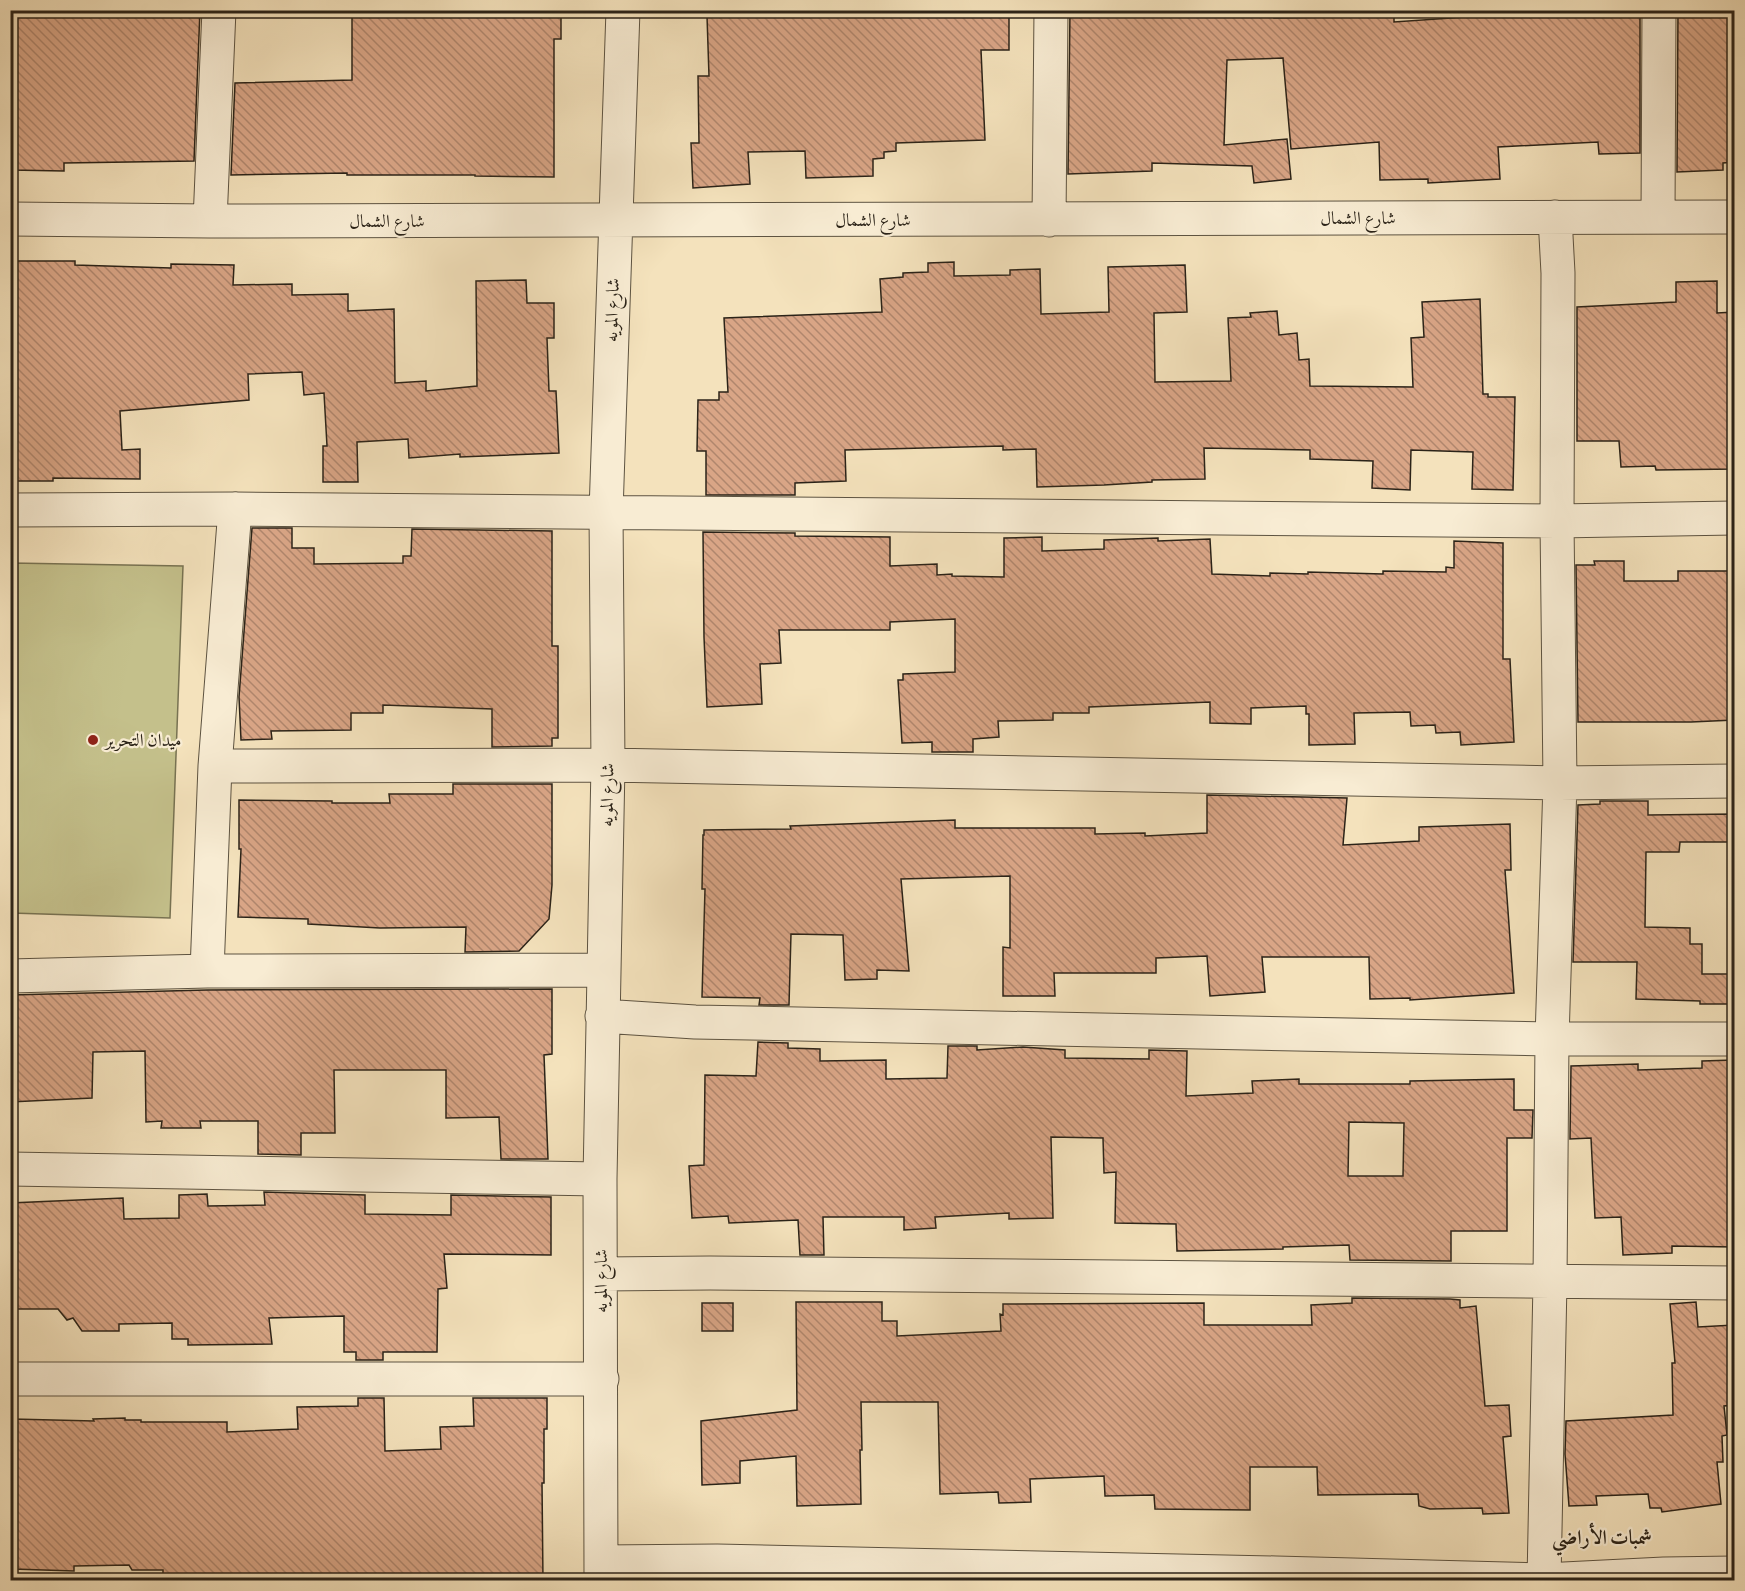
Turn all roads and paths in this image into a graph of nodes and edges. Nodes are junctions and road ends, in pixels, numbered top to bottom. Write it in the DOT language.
graph roads {
  1 [pos="219,10"];
  2 [pos="623,10"];
  3 [pos="1051,10"];
  4 [pos="1659,10"];
  5 [pos="1658,216"];
  6 [pos="1555,217"];
  7 [pos="1734,218"];
  8 [pos="10,219"];
  9 [pos="615,220"];
  10 [pos="1049,220"];
  11 [pos="210,221"];
  12 [pos="235,509"];
  13 [pos="10,510"];
  14 [pos="606,512"];
  15 [pos="1734,518"];
  16 [pos="1557,521"];
  17 [pos="608,765"];
  18 [pos="215,766"];
  19 [pos="1734,781"];
  20 [pos="1560,783"];
  21 [pos="603,970"];
  22 [pos="207,971"];
  23 [pos="10,976"];
  24 [pos="602,1016"];
  25 [pos="1552,1039"];
  26 [pos="1734,1039"];
  27 [pos="10,1169"];
  28 [pos="600,1179"];
  29 [pos="601,1274"];
  30 [pos="1550,1282"];
  31 [pos="1734,1283"];
  32 [pos="10,1379"];
  33 [pos="602,1379"];
  34 [pos="601,1571"];
  35 [pos="1734,1574"];
  36 [pos="1276,1577"];
  37 [pos="1664,1577"];
  38 [pos="1544,1580"];
  1 -- 11 [label="street"];
  2 -- 9 [label="street, شارع المويه"];
  3 -- 10 [label="street"];
  4 -- 5 [label="street"];
  5 -- 6 [label="street, شارع الشمال"];
  5 -- 7 [label="street, شارع الشمال"];
  6 -- 10 [label="street, شارع الشمال"];
  6 -- 16 [label="street"];
  8 -- 11 [label="street, شارع الشمال"];
  9 -- 10 [label="street, شارع الشمال"];
  9 -- 11 [label="street, شارع الشمال"];
  9 -- 14 [label="street, شارع المويه"];
  12 -- 13 [label="street"];
  12 -- 14 [label="street"];
  12 -- 18 [label="street"];
  14 -- 16 [label="street"];
  14 -- 17 [label="street, شارع المويه"];
  15 -- 16 [label="street"];
  16 -- 20 [label="street"];
  17 -- 18 [label="street"];
  17 -- 20 [label="street"];
  17 -- 21 [label="street, شارع المويه"];
  18 -- 22 [label="street"];
  19 -- 20 [label="street"];
  20 -- 25 [label="street"];
  21 -- 22 [label="street"];
  21 -- 24 [label="street, شارع المويه"];
  22 -- 23 [label="street"];
  24 -- 25 [label="street"];
  24 -- 28 [label="street, شارع المويه"];
  25 -- 26 [label="street"];
  25 -- 30 [label="street"];
  27 -- 28 [label="street"];
  28 -- 29 [label="street, شارع المويه"];
  29 -- 30 [label="street"];
  29 -- 33 [label="street, شارع المويه"];
  30 -- 31 [label="street"];
  30 -- 38 [label="street"];
  32 -- 33 [label="street"];
  33 -- 34 [label="street, شارع المويه"];
  34 -- 36 [label="street"];
  35 -- 37 [label="street"];
  36 -- 38 [label="street"];
  37 -- 38 [label="street"];
}
